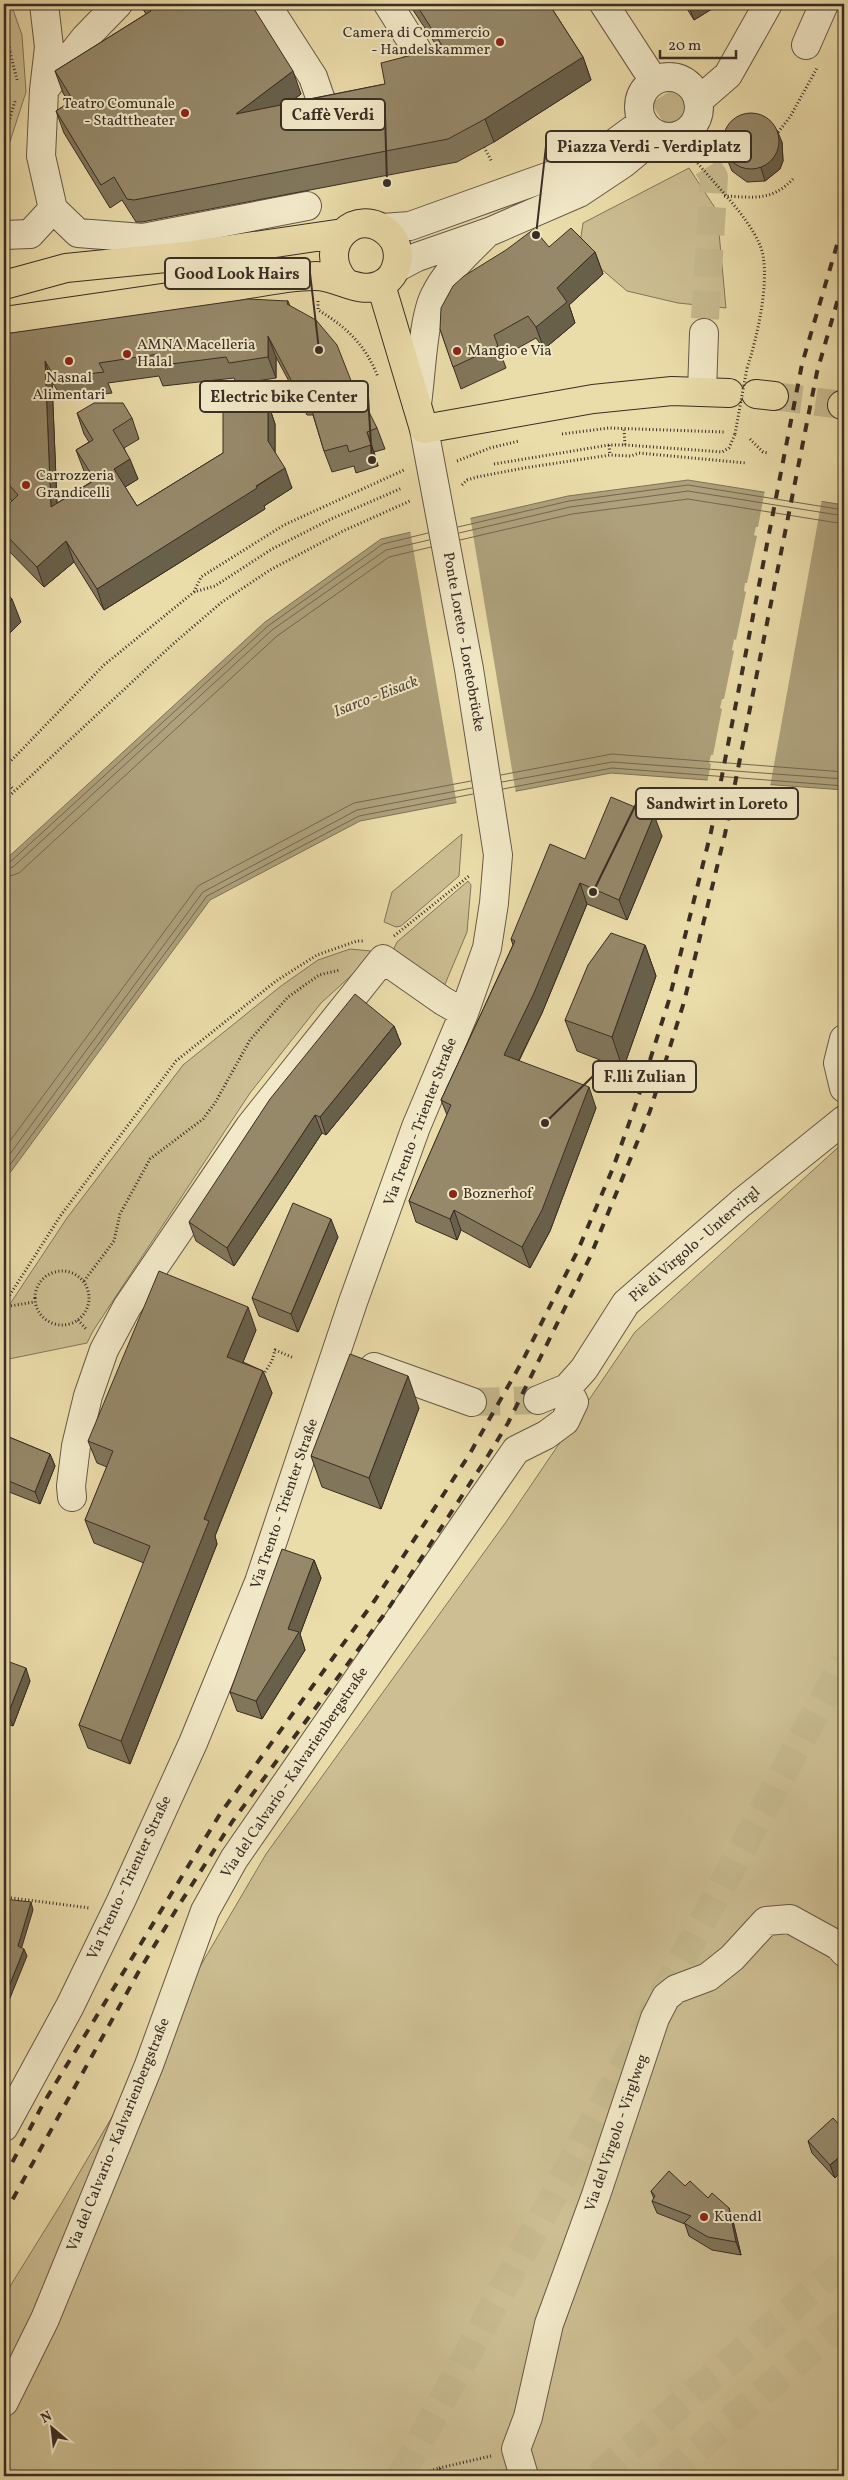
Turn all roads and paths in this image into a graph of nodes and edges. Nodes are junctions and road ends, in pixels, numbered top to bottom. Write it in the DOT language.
graph roads {
  1 [pos="8,4"];
  2 [pos="44,4"];
  3 [pos="118,4"];
  4 [pos="266,4"];
  5 [pos="388,4"];
  6 [pos="604,4"];
  7 [pos="768,4"];
  8 [pos="824,4"];
  9 [pos="4,7"];
  10 [pos="4,16"];
  11 [pos="806,45"];
  12 [pos="417,50"];
  13 [pos="10,52"];
  14 [pos="4,56"];
  15 [pos="654,81"];
  16 [pos="31,89"];
  17 [pos="16,97"];
  18 [pos="698,101"];
  19 [pos="322,103"];
  20 [pos="796,105"];
  21 [pos="650,129"];
  22 [pos="775,137"];
  23 [pos="4,139"];
  24 [pos="484,147"];
  25 [pos="690,155"];
  26 [pos="492,162"];
  27 [pos="792,179"];
  28 [pos="724,196"];
  29 [pos="307,206"];
  30 [pos="53,209"];
  31 [pos="382,228"];
  32 [pos="489,232"];
  33 [pos="342,233"];
  34 [pos="4,236"];
  35 [pos="388,276"];
  36 [pos="344,281"];
  37 [pos="4,285"];
  38 [pos="318,310"];
  39 [pos="4,321"];
  40 [pos="704,333"];
  41 [pos="382,385"];
  42 [pos="702,392"];
  43 [pos="729,393"];
  44 [pos="421,417"];
  45 [pos="624,429"];
  46 [pos="724,432"];
  47 [pos="557,434"];
  48 [pos="529,439"];
  49 [pos="750,439"];
  50 [pos="608,445"];
  51 [pos="624,445"];
  52 [pos="640,446"];
  53 [pos="639,453"];
  54 [pos="768,453"];
  55 [pos="610,456"];
  56 [pos="746,463"];
  57 [pos="494,464"];
  58 [pos="455,466"];
  59 [pos="408,468"];
  60 [pos="402,488"];
  61 [pos="460,492"];
  62 [pos="411,501"];
  63 [pos="194,592"];
  64 [pos="4,768"];
  65 [pos="4,780"];
  66 [pos="14,790"];
  67 [pos="4,801"];
  68 [pos="498,855"];
  69 [pos="472,874"];
  70 [pos="385,950"];
  71 [pos="343,969"];
  72 [pos="464,1013"];
  73 [pos="844,1042"];
  74 [pos="844,1088"];
  75 [pos="844,1120"];
  76 [pos="84,1282"];
  77 [pos="34,1302"];
  78 [pos="4,1306"];
  79 [pos="335,1353"];
  80 [pos="294,1358"];
  81 [pos="257,1379"];
  82 [pos="567,1388"];
  83 [pos="538,1400"];
  84 [pos="472,1402"];
  85 [pos="72,1496"];
  86 [pos="4,1897"];
  87 [pos="116,1912"];
  88 [pos="844,1952"];
  89 [pos="4,2127"];
  90 [pos="4,2402"];
  91 [pos="516,2449"];
  92 [pos="439,2468"];
  93 [pos="387,2474"];
  94 [pos="398,2476"];
  95 [pos="417,2476"];
  96 [pos="448,2476"];
  97 [pos="524,2476"];
  1 -- 9 [label="path"];
  2 -- 16 [label="street"];
  3 -- 16 [label="street"];
  4 -- 19 [label="street"];
  5 -- 12 [label="street"];
  6 -- 15 [label="street"];
  7 -- 18 [label="street"];
  8 -- 11 [label="street"];
  10 -- 13 [label="path"];
  13 -- 14 [label="path"];
  13 -- 16 [label="path"];
  15 -- 18 [label="street"];
  15 -- 21 [label="street"];
  16 -- 30 [label="street"];
  17 -- 23 [label="path"];
  18 -- 21 [label="street"];
  20 -- 22 [label="path"];
  21 -- 31 [label="street"];
  21 -- 32 [label="street"];
  24 -- 26 [label="path"];
  25 -- 28 [label="path"];
  27 -- 28 [label="path"];
  28 -- 52 [label="path, bridge"];
  29 -- 30 [label="street"];
  30 -- 34 [label="street"];
  31 -- 33 [label="main road"];
  31 -- 35 [label="main road"];
  32 -- 35 [label="street"];
  32 -- 44 [label="street, Ponte Loreto - Loretobrücke"];
  33 -- 36 [label="main road"];
  33 -- 37 [label="main road"];
  35 -- 36 [label="main road"];
  35 -- 44 [label="main road"];
  36 -- 39 [label="main road"];
  38 -- 41 [label="path"];
  40 -- 42 [label="street"];
  42 -- 43 [label="main road"];
  42 -- 44 [label="main road"];
  44 -- 68 [label="street, Ponte Loreto - Loretobrücke"];
  45 -- 46 [label="path"];
  45 -- 47 [label="path"];
  45 -- 51 [label="path"];
  48 -- 58 [label="path"];
  49 -- 54 [label="path"];
  50 -- 51 [label="path"];
  50 -- 55 [label="path"];
  50 -- 57 [label="path"];
  51 -- 52 [label="path"];
  52 -- 53 [label="path"];
  53 -- 55 [label="path"];
  53 -- 56 [label="path"];
  55 -- 61 [label="path"];
  59 -- 63 [label="path"];
  60 -- 63 [label="path"];
  62 -- 66 [label="path"];
  63 -- 64 [label="path"];
  65 -- 66 [label="path"];
  66 -- 67 [label="path"];
  68 -- 72 [label="street, Via Trento - Trienter Straße"];
  69 -- 70 [label="path"];
  70 -- 72 [label="street"];
  70 -- 78 [label="path"];
  70 -- 85 [label="street"];
  71 -- 76 [label="path"];
  72 -- 79 [label="street, Via Trento - Trienter Straße"];
  73 -- 74 [label="street"];
  75 -- 82 [label="street, Piè di Virgolo - Untervirgl"];
  76 -- 77 [label="path"];
  76 -- 77 [label="path"];
  77 -- 78 [label="path"];
  79 -- 84 [label="street"];
  79 -- 87 [label="street, Via Trento - Trienter Straße"];
  80 -- 81 [label="path"];
  82 -- 83 [label="street, Piè di Virgolo - Untervirgl"];
  82 -- 90 [label="street, Via del Calvario - Kalvarienbergstraße"];
  86 -- 87 [label="path"];
  87 -- 89 [label="street, Via Trento - Trienter Straße"];
  88 -- 91 [label="street, Via del Virgolo - Virglweg"];
  91 -- 92 [label="path"];
  91 -- 97 [label="street"];
  92 -- 95 [label="path"];
  92 -- 96 [label="path"];
  93 -- 94 [label="path"];
}
